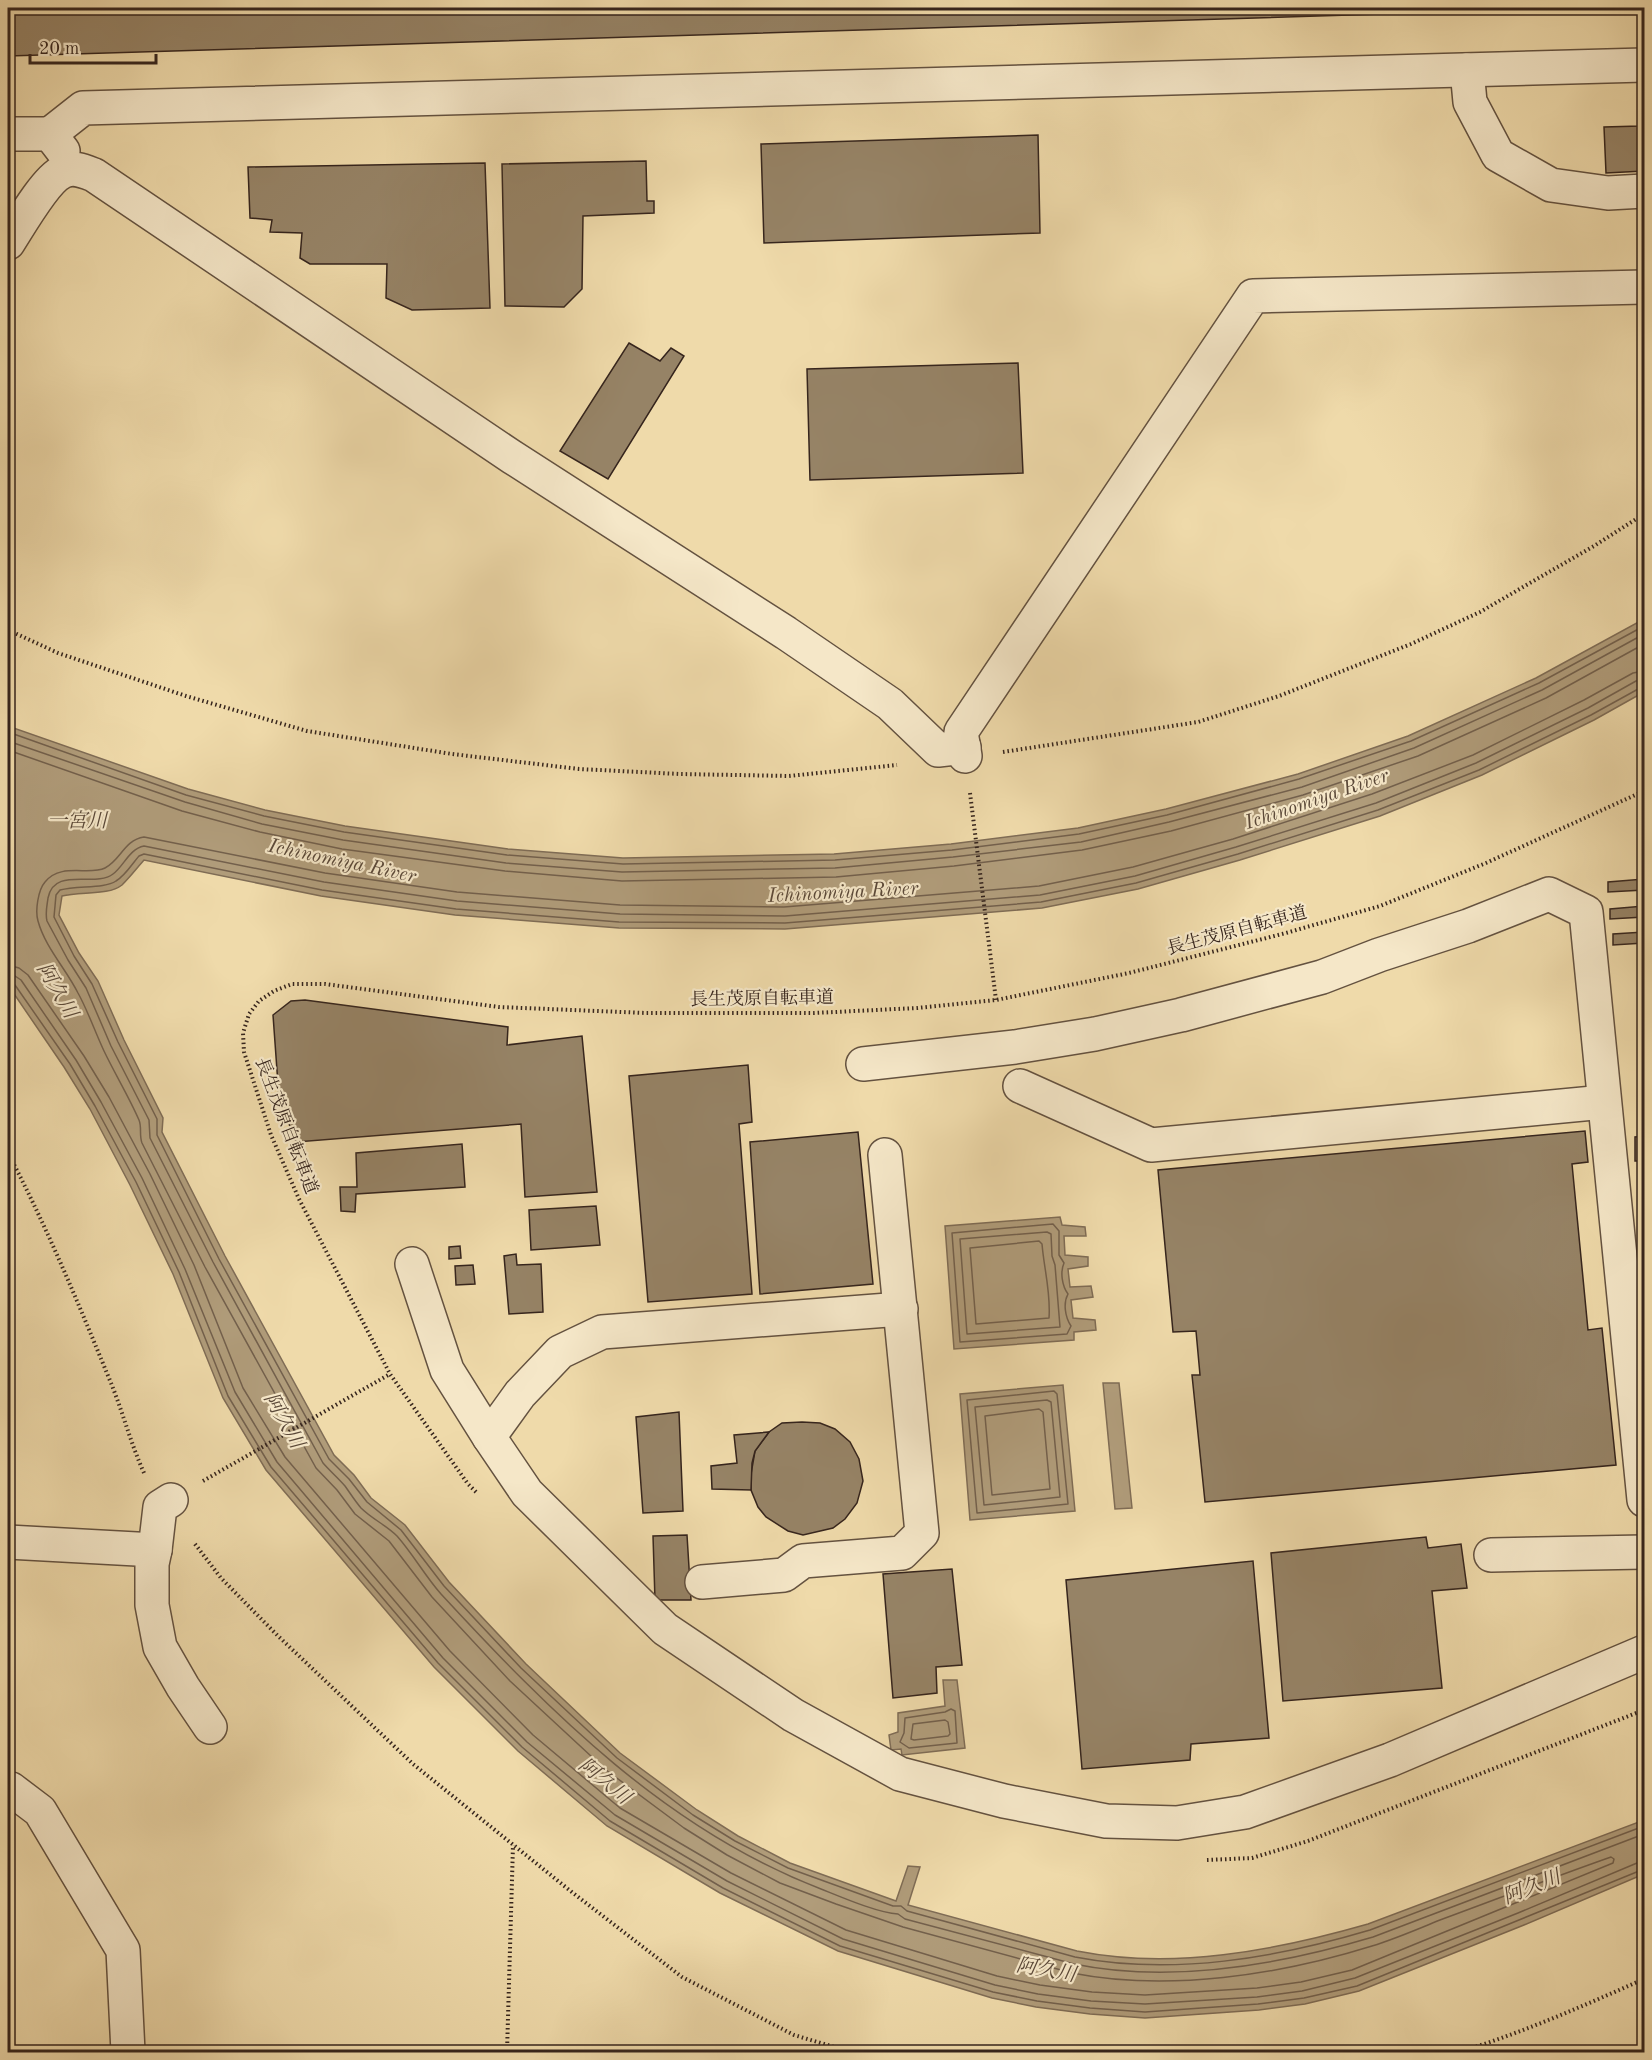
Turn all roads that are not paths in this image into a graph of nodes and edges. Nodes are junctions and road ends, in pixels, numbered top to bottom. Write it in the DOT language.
graph roads {
  1 [pos="1644,65"];
  2 [pos="1467,70"];
  3 [pos="8,134"];
  4 [pos="50,134"];
  5 [pos="77,169"];
  6 [pos="1644,191"];
  7 [pos="8,243"];
  8 [pos="1644,287"];
  9 [pos="863,1064"];
  10 [pos="1020,1086"];
  11 [pos="1604,1102"];
  12 [pos="885,1155"];
  13 [pos="412,1264"];
  14 [pos="901,1309"];
  15 [pos="489,1437"];
  16 [pos="1644,1500"];
  17 [pos="166,1503"];
  18 [pos="8,1542"];
  19 [pos="154,1550"];
  20 [pos="1644,1552"];
  21 [pos="1491,1555"];
  22 [pos="702,1582"];
  23 [pos="1644,1653"];
  24 [pos="210,1726"];
  25 [pos="8,1789"];
  26 [pos="128,2052"];
  1 -- 2 [label="street"];
  2 -- 4 [label="street"];
  2 -- 6 [label="street"];
  3 -- 4 [label="street"];
  4 -- 5 [label="street"];
  5 -- 7 [label="street"];
  5 -- 8 [label="street"];
  9 -- 11 [label="street"];
  10 -- 11 [label="street"];
  11 -- 16 [label="street"];
  12 -- 14 [label="street"];
  13 -- 15 [label="street"];
  14 -- 15 [label="street"];
  14 -- 22 [label="street"];
  15 -- 23 [label="street"];
  17 -- 19 [label="street"];
  18 -- 19 [label="street"];
  19 -- 24 [label="street"];
  20 -- 21 [label="street"];
  25 -- 26 [label="street"];
}
